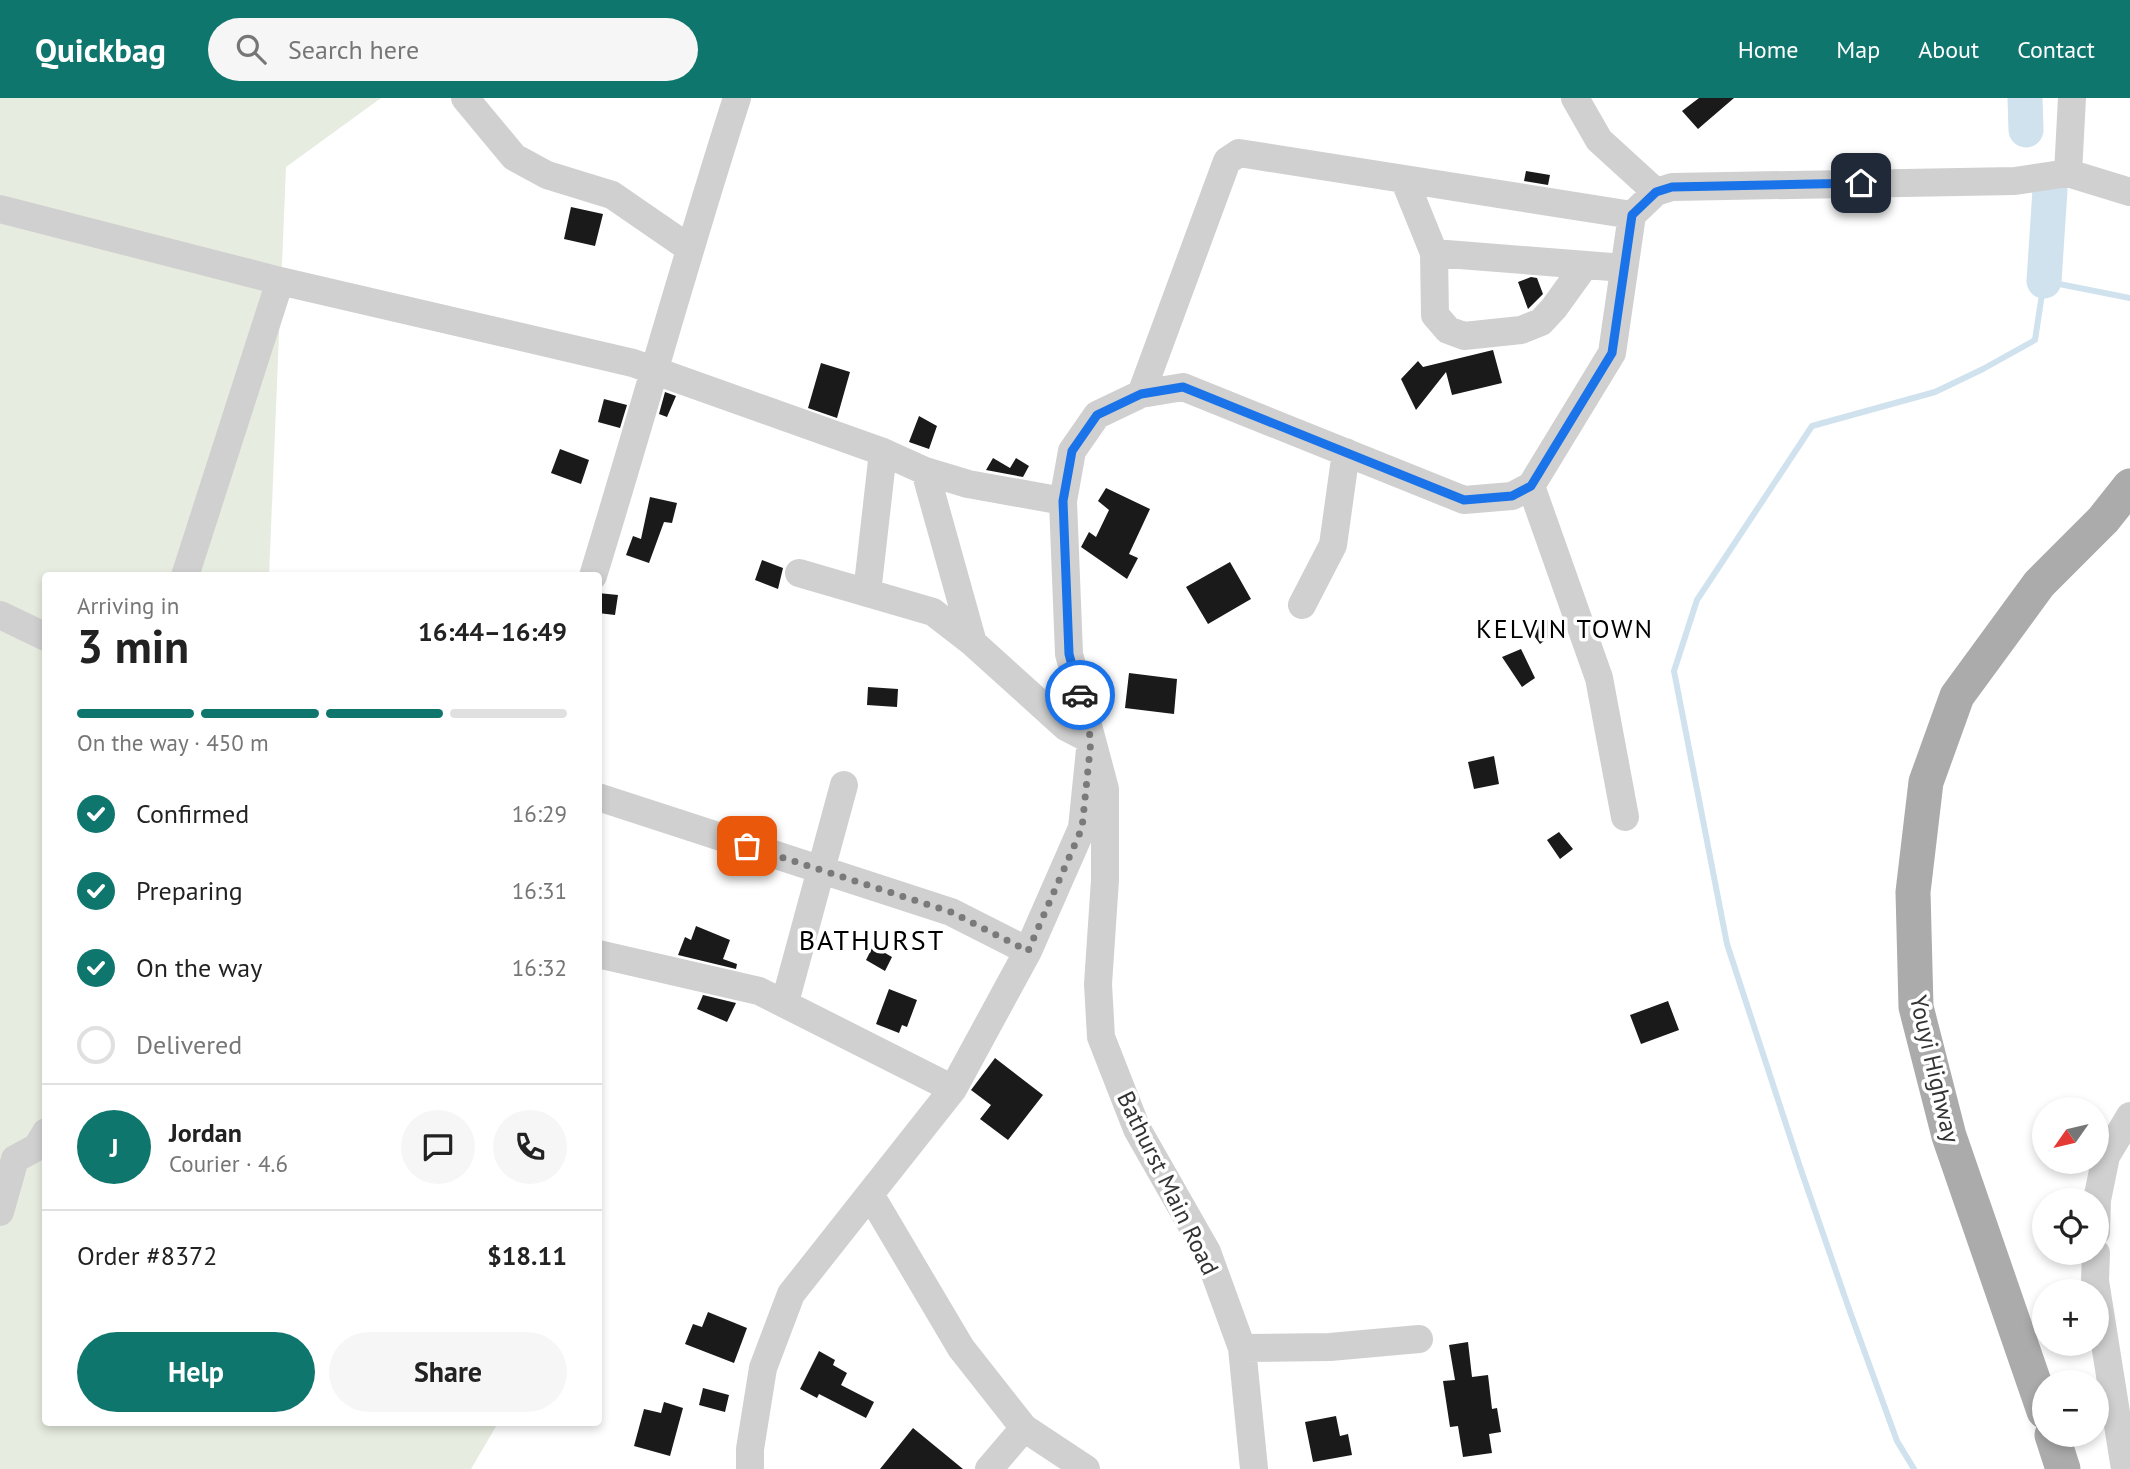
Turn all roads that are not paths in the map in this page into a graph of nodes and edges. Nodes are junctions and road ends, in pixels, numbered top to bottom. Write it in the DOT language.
graph roads {
  1 [pos="465,98"];
  2 [pos="737,98"];
  3 [pos="1575,98"];
  4 [pos="2072,98"];
  5 [pos="2068,173"];
  6 [pos="1404,179"];
  7 [pos="1656,192"];
  8 [pos="2130,192"];
  9 [pos="0,209"];
  10 [pos="1632,215"];
  11 [pos="689,248"];
  12 [pos="1434,253"];
  13 [pos="1585,265"];
  14 [pos="1624,268"];
  15 [pos="280,281"];
  16 [pos="656,370"];
  17 [pos="1141,394"];
  18 [pos="883,452"];
  19 [pos="1346,452"];
  20 [pos="925,471"];
  21 [pos="1531,486"];
  22 [pos="2130,486"];
  23 [pos="1063,501"];
  24 [pos="187,572"];
  25 [pos="594,572"];
  26 [pos="799,573"];
  27 [pos="867,593"];
  28 [pos="1302,604"];
  29 [pos="0,615"];
  30 [pos="42,635"];
  31 [pos="973,642"];
  32 [pos="1091,740"];
  33 [pos="844,785"];
  34 [pos="602,798"];
  35 [pos="1625,817"];
  36 [pos="821,870"];
  37 [pos="1028,951"];
  38 [pos="602,955"];
  39 [pos="785,1002"];
  40 [pos="953,1089"];
  41 [pos="2130,1116"];
  42 [pos="42,1139"];
  43 [pos="2099,1188"];
  44 [pos="871,1196"];
  45 [pos="0,1212"];
  46 [pos="2096,1265"];
  47 [pos="1419,1339"];
  48 [pos="1242,1348"];
  49 [pos="2032,1377"];
  50 [pos="1024,1428"];
  51 [pos="2056,1447"];
  52 [pos="750,1469"];
  53 [pos="989,1469"];
  54 [pos="1086,1469"];
  55 [pos="1254,1469"];
  56 [pos="2063,1469"];
  57 [pos="2125,1469"];
  1 -- 11 [label="street"];
  2 -- 11 [label="street"];
  3 -- 7 [label="street"];
  4 -- 5 [label="street"];
  5 -- 7 [label="street"];
  5 -- 8 [label="street"];
  6 -- 10 [label="street"];
  6 -- 12 [label="street"];
  6 -- 17 [label="street"];
  7 -- 10 [label="street"];
  9 -- 15 [label="street"];
  10 -- 14 [label="street"];
  11 -- 16 [label="street"];
  12 -- 13 [label="street"];
  12 -- 13 [label="street"];
  13 -- 14 [label="street"];
  14 -- 21 [label="street"];
  15 -- 16 [label="street"];
  15 -- 24 [label="street"];
  16 -- 18 [label="street"];
  16 -- 25 [label="street"];
  17 -- 19 [label="street, Bathurst Main Road"];
  17 -- 23 [label="street, Bathurst Main Road"];
  18 -- 20 [label="street"];
  18 -- 27 [label="street"];
  19 -- 21 [label="street, Bathurst Main Road"];
  19 -- 28 [label="street"];
  20 -- 23 [label="street"];
  20 -- 31 [label="street"];
  21 -- 35 [label="street"];
  22 -- 49 [label="main road, Youyi Highway"];
  23 -- 32 [label="street, Bathurst Main Road"];
  26 -- 27 [label="street"];
  27 -- 31 [label="street"];
  29 -- 30 [label="street"];
  31 -- 32 [label="street"];
  32 -- 37 [label="street"];
  32 -- 48 [label="street, Bathurst Main Road"];
  33 -- 36 [label="street"];
  34 -- 36 [label="street"];
  36 -- 37 [label="street"];
  36 -- 39 [label="street"];
  37 -- 40 [label="street"];
  38 -- 39 [label="street"];
  39 -- 40 [label="street"];
  40 -- 44 [label="street"];
  41 -- 43 [label="street"];
  42 -- 45 [label="street"];
  44 -- 50 [label="street"];
  44 -- 52 [label="street"];
  46 -- 57 [label="street"];
  47 -- 48 [label="street"];
  48 -- 55 [label="street, Bathurst Main Road"];
  50 -- 53 [label="street"];
  50 -- 54 [label="street"];
  51 -- 56 [label="main road"];
}
